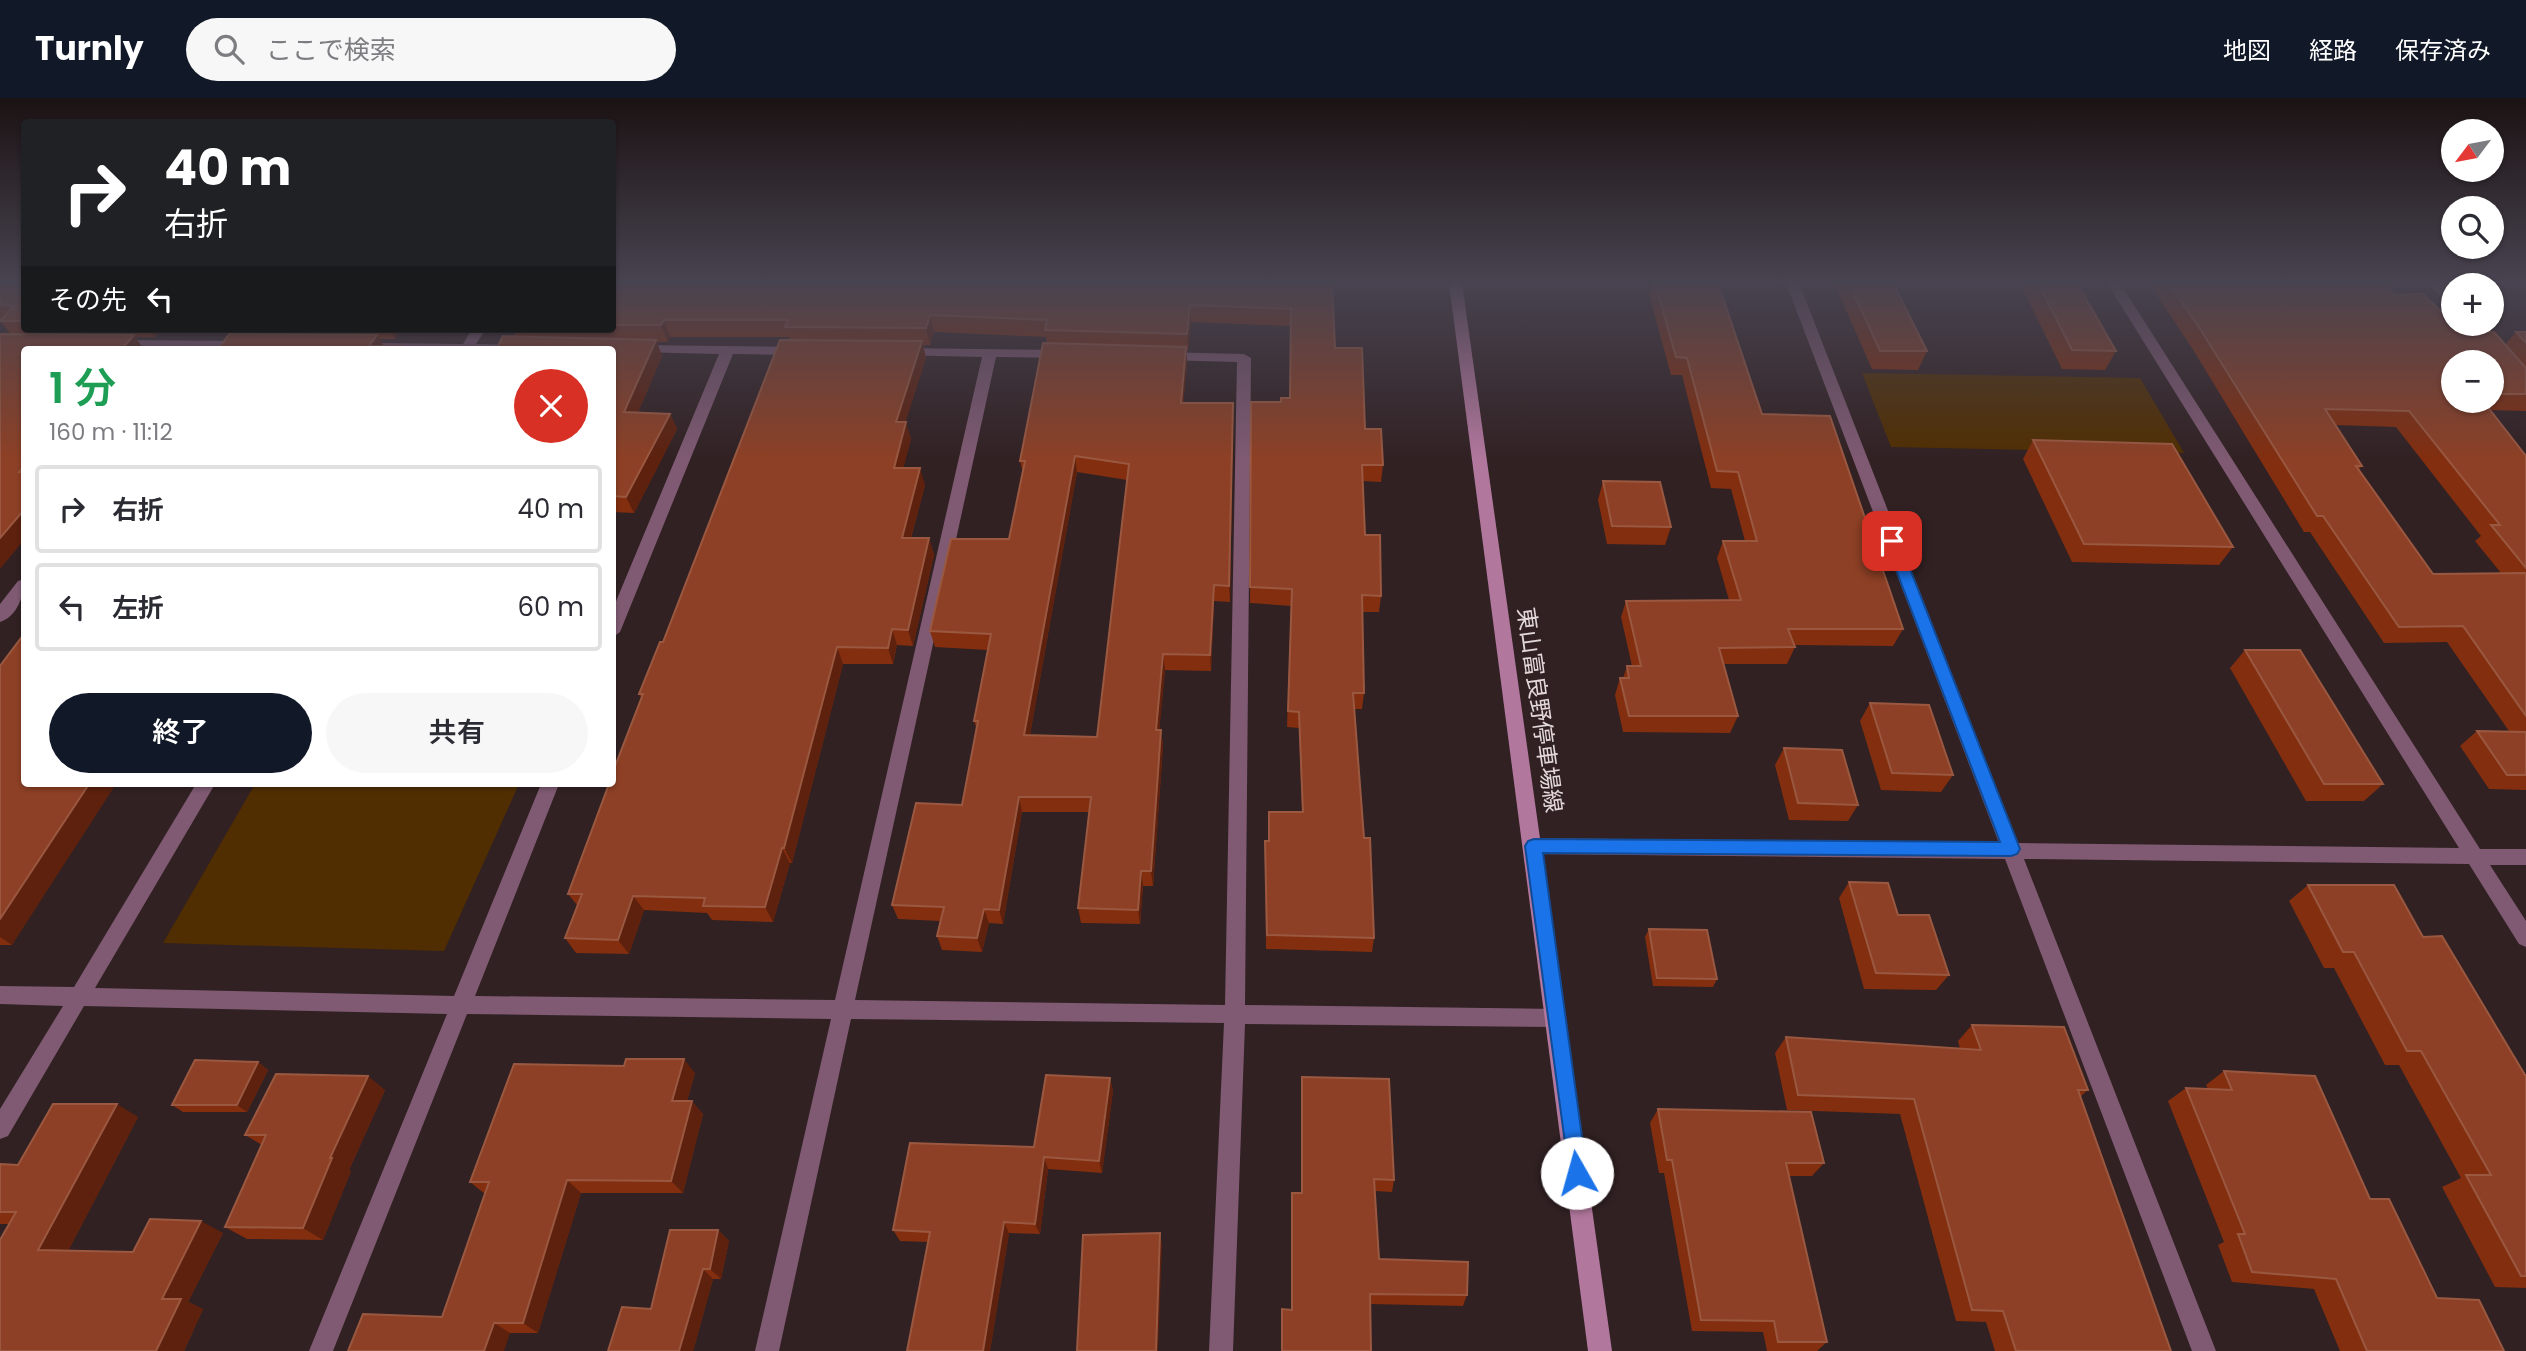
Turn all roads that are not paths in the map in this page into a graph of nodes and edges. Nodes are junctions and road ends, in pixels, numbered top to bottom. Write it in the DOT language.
graph roads {
  1 [pos="1463,341"];
  2 [pos="1815,341"];
  3 [pos="2149,341"];
  4 [pos="106,343"];
  5 [pos="252,345"];
  6 [pos="184,346"];
  7 [pos="231,346"];
  8 [pos="618,349"];
  9 [pos="728,350"];
  10 [pos="810,351"];
  11 [pos="879,351"];
  12 [pos="990,352"];
  13 [pos="1083,355"];
  14 [pos="1150,356"];
  15 [pos="21,589"];
  16 [pos="0,616"];
  17 [pos="616,622"];
  18 [pos="204,787"];
  19 [pos="549,787"];
  20 [pos="1534,846"];
  21 [pos="2011,849"];
  22 [pos="2474,856"];
  23 [pos="2526,857"];
  24 [pos="2526,938"];
  25 [pos="0,995"];
  26 [pos="79,996"];
  27 [pos="460,1005"];
  28 [pos="845,1010"];
  29 [pos="1235,1016"];
  30 [pos="1556,1018"];
  31 [pos="0,1129"];
  32 [pos="321,1351"];
  33 [pos="767,1351"];
  34 [pos="1221,1351"];
  35 [pos="1600,1351"];
  36 [pos="2204,1351"];
  1 -- 20 [label="main road, 東山富良野停車場線"];
  2 -- 21 [label="street"];
  3 -- 22 [label="street"];
  4 -- 6 [label="street"];
  5 -- 7 [label="street"];
  8 -- 9 [label="street"];
  9 -- 10 [label="street"];
  9 -- 17 [label="street"];
  11 -- 12 [label="street"];
  12 -- 13 [label="street"];
  12 -- 28 [label="street"];
  14 -- 29 [label="street"];
  15 -- 16 [label="street"];
  18 -- 26 [label="street"];
  19 -- 27 [label="street"];
  20 -- 21 [label="street"];
  20 -- 30 [label="main road, 東山富良野停車場線"];
  21 -- 22 [label="street"];
  21 -- 36 [label="street"];
  22 -- 23 [label="street"];
  22 -- 24 [label="street"];
  25 -- 26 [label="street"];
  26 -- 27 [label="street"];
  26 -- 31 [label="street"];
  27 -- 28 [label="street"];
  27 -- 32 [label="street"];
  28 -- 29 [label="street"];
  28 -- 33 [label="street"];
  29 -- 30 [label="street"];
  29 -- 34 [label="street"];
  30 -- 35 [label="main road, 東山富良野停車場線"];
}
